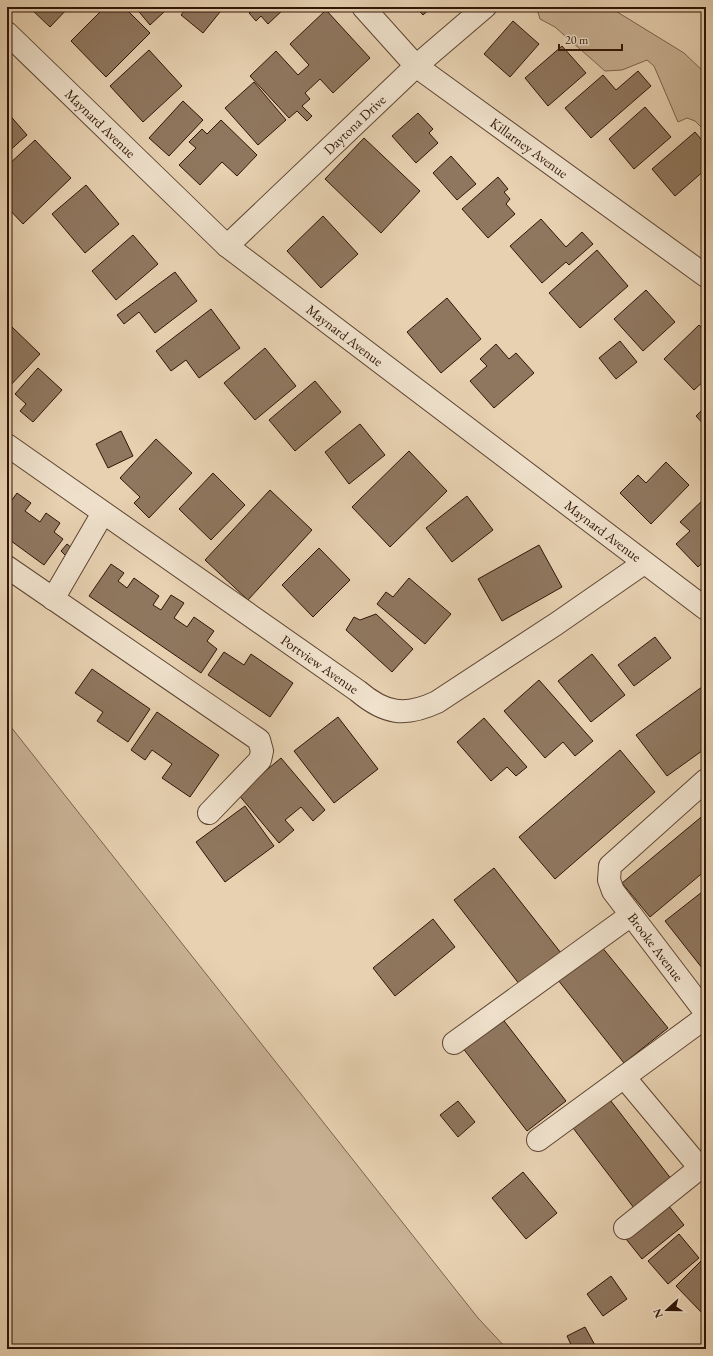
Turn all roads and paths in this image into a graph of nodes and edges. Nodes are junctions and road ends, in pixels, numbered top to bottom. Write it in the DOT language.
graph roads {
  1 [pos="363,7"];
  2 [pos="485,7"];
  3 [pos="7,33"];
  4 [pos="416,66"];
  5 [pos="226,246"];
  6 [pos="706,276"];
  7 [pos="7,445"];
  8 [pos="103,512"];
  9 [pos="644,563"];
  10 [pos="7,567"];
  11 [pos="53,599"];
  12 [pos="706,609"];
  13 [pos="706,780"];
  14 [pos="209,813"];
  15 [pos="631,915"];
  16 [pos="706,1013"];
  17 [pos="706,1016"];
  18 [pos="454,1043"];
  19 [pos="624,1077"];
  20 [pos="538,1140"];
  21 [pos="703,1165"];
  22 [pos="625,1228"];
  1 -- 4 [label="street, Killarney Avenue"];
  2 -- 4 [label="street, Daytona Drive"];
  3 -- 5 [label="street, Maynard Avenue"];
  4 -- 5 [label="street, Daytona Drive"];
  4 -- 6 [label="street, Killarney Avenue"];
  5 -- 9 [label="street, Maynard Avenue"];
  7 -- 8 [label="street, Portview Avenue"];
  8 -- 9 [label="street, Portview Avenue"];
  8 -- 11 [label="street"];
  9 -- 12 [label="street, Maynard Avenue"];
  10 -- 11 [label="street"];
  11 -- 14 [label="street"];
  13 -- 15 [label="street, Brooke Avenue"];
  15 -- 16 [label="street, Brooke Avenue"];
  15 -- 18 [label="street"];
  17 -- 19 [label="street"];
  19 -- 20 [label="street"];
  19 -- 21 [label="street"];
  21 -- 22 [label="street"];
}
